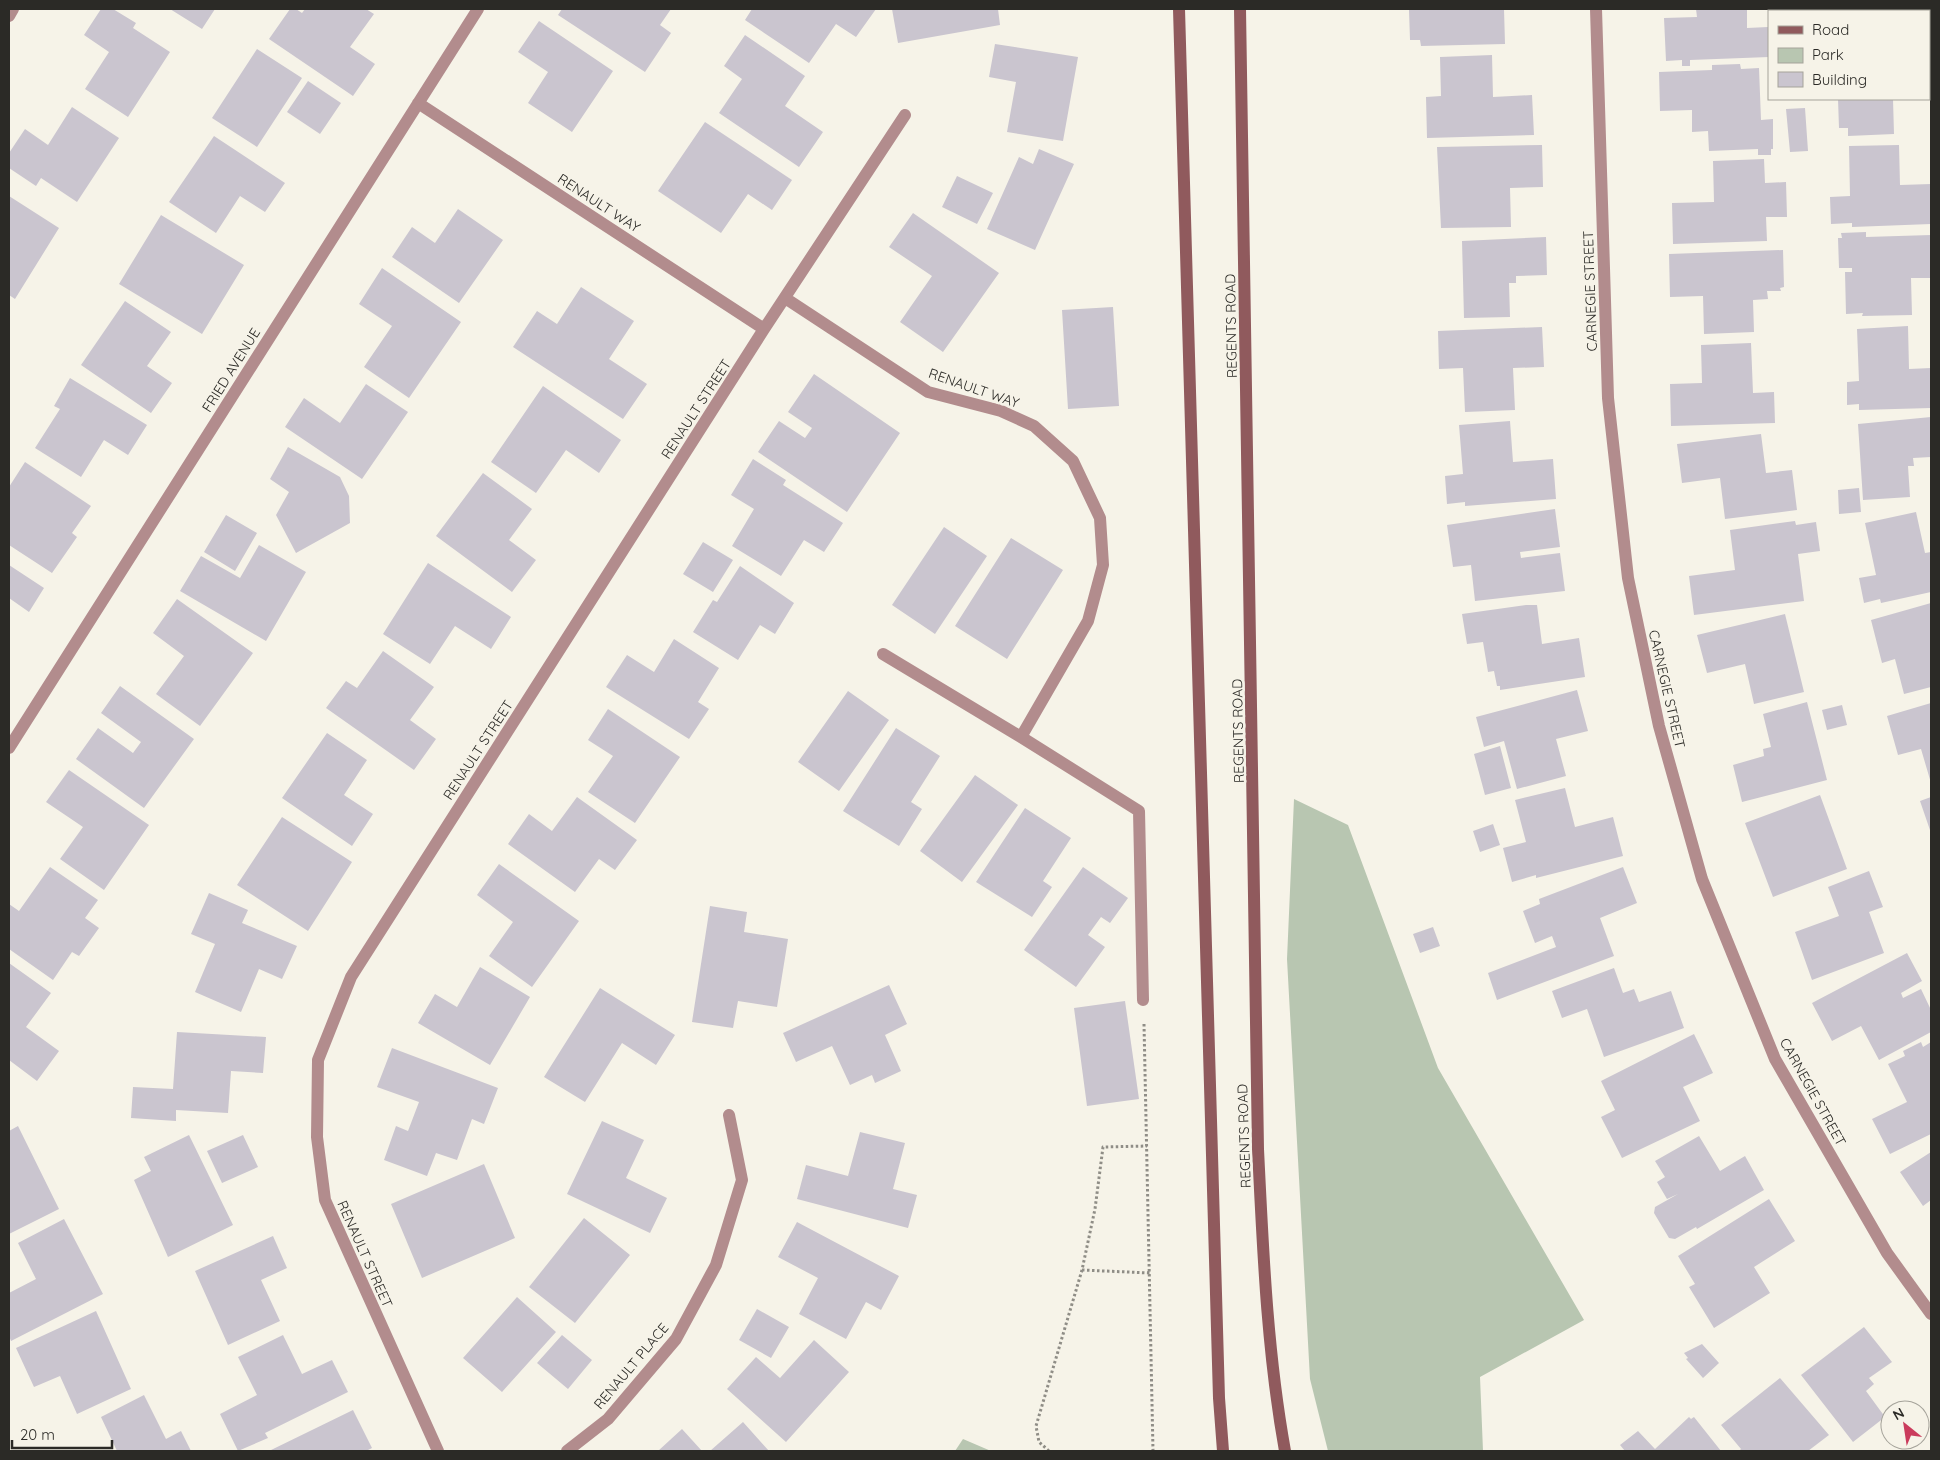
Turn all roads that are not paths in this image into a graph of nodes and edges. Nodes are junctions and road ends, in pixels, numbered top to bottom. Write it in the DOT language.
graph roads {
  1 [pos="13,9"];
  2 [pos="478,9"];
  3 [pos="1179,9"];
  4 [pos="1240,9"];
  5 [pos="1596,9"];
  6 [pos="9,16"];
  7 [pos="418,103"];
  8 [pos="905,115"];
  9 [pos="785,298"];
  10 [pos="764,329"];
  11 [pos="883,654"];
  12 [pos="1021,737"];
  13 [pos="9,748"];
  14 [pos="1143,1000"];
  15 [pos="729,1115"];
  16 [pos="1931,1314"];
  17 [pos="438,1451"];
  18 [pos="567,1451"];
  19 [pos="1223,1451"];
  20 [pos="1285,1451"];
  1 -- 6 [label="street"];
  2 -- 7 [label="street, FRIED AVENUE"];
  3 -- 19 [label="main road"];
  4 -- 20 [label="main road, REGENTS ROAD"];
  5 -- 16 [label="street, CARNEGIE STREET"];
  7 -- 10 [label="street, RENAULT WAY"];
  7 -- 13 [label="street, FRIED AVENUE"];
  8 -- 9 [label="street, RENAULT STREET"];
  9 -- 10 [label="street, RENAULT STREET"];
  9 -- 12 [label="street, RENAULT WAY"];
  10 -- 17 [label="street, RENAULT STREET"];
  11 -- 12 [label="street"];
  12 -- 14 [label="street"];
  15 -- 18 [label="street, RENAULT PLACE"];
}
